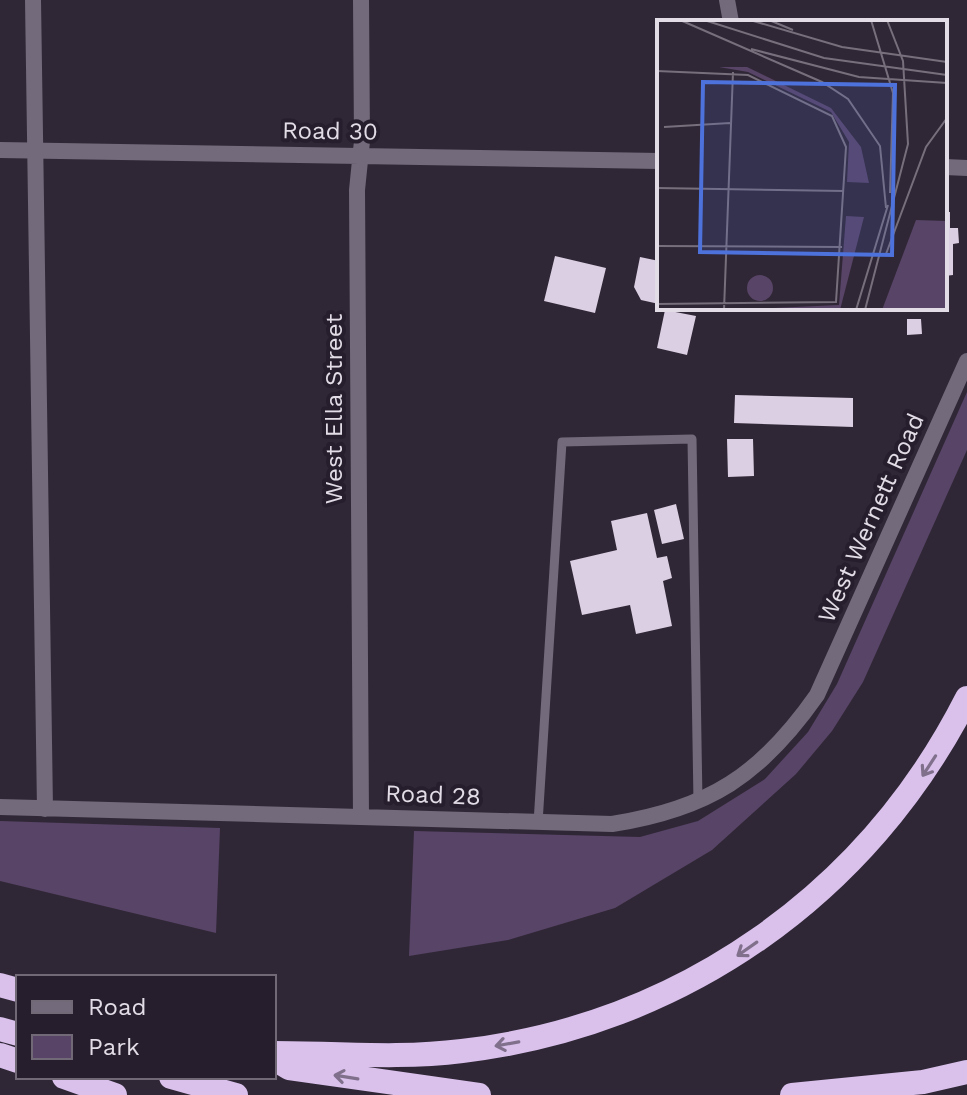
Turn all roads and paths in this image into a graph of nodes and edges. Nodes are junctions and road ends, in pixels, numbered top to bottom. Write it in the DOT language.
graph roads {
  1 [pos="33,0"];
  2 [pos="361,0"];
  3 [pos="727,0"];
  4 [pos="731,20"];
  5 [pos="0,150"];
  6 [pos="35,151"];
  7 [pos="361,155"];
  8 [pos="657,161"];
  9 [pos="947,167"];
  10 [pos="967,168"];
  11 [pos="967,361"];
  12 [pos="817,695"];
  13 [pos="967,698"];
  14 [pos="698,802"];
  15 [pos="0,807"];
  16 [pos="45,809"];
  17 [pos="361,817"];
  18 [pos="538,823"];
  19 [pos="276,1056"];
  20 [pos="276,1058"];
  21 [pos="967,1072"];
  22 [pos="70,1079"];
  23 [pos="178,1079"];
  24 [pos="115,1095"];
  25 [pos="236,1095"];
  26 [pos="479,1095"];
  27 [pos="792,1095"];
  1 -- 6 [label="street"];
  2 -- 7 [label="street, West Ella Street"];
  3 -- 4 [label="street"];
  5 -- 6 [label="street, Road 30"];
  6 -- 7 [label="street, Road 30"];
  6 -- 16 [label="street"];
  7 -- 8 [label="street, Road 30"];
  7 -- 17 [label="street, West Ella Street"];
  9 -- 10 [label="street"];
  11 -- 12 [label="street, West Wernett Road"];
  12 -- 14 [label="street, Road 28"];
  13 -- 19 [label="highway, one-way"];
  14 -- 18 [label="street, Road 28"];
  14 -- 18 [label="lane"];
  15 -- 16 [label="street, Road 28"];
  16 -- 17 [label="street, Road 28"];
  17 -- 18 [label="street, Road 28"];
  26 -- 20 [label="highway, one-way"];
  21 -- 27 [label="highway"];
  22 -- 24 [label="highway"];
  23 -- 25 [label="highway"];
}
